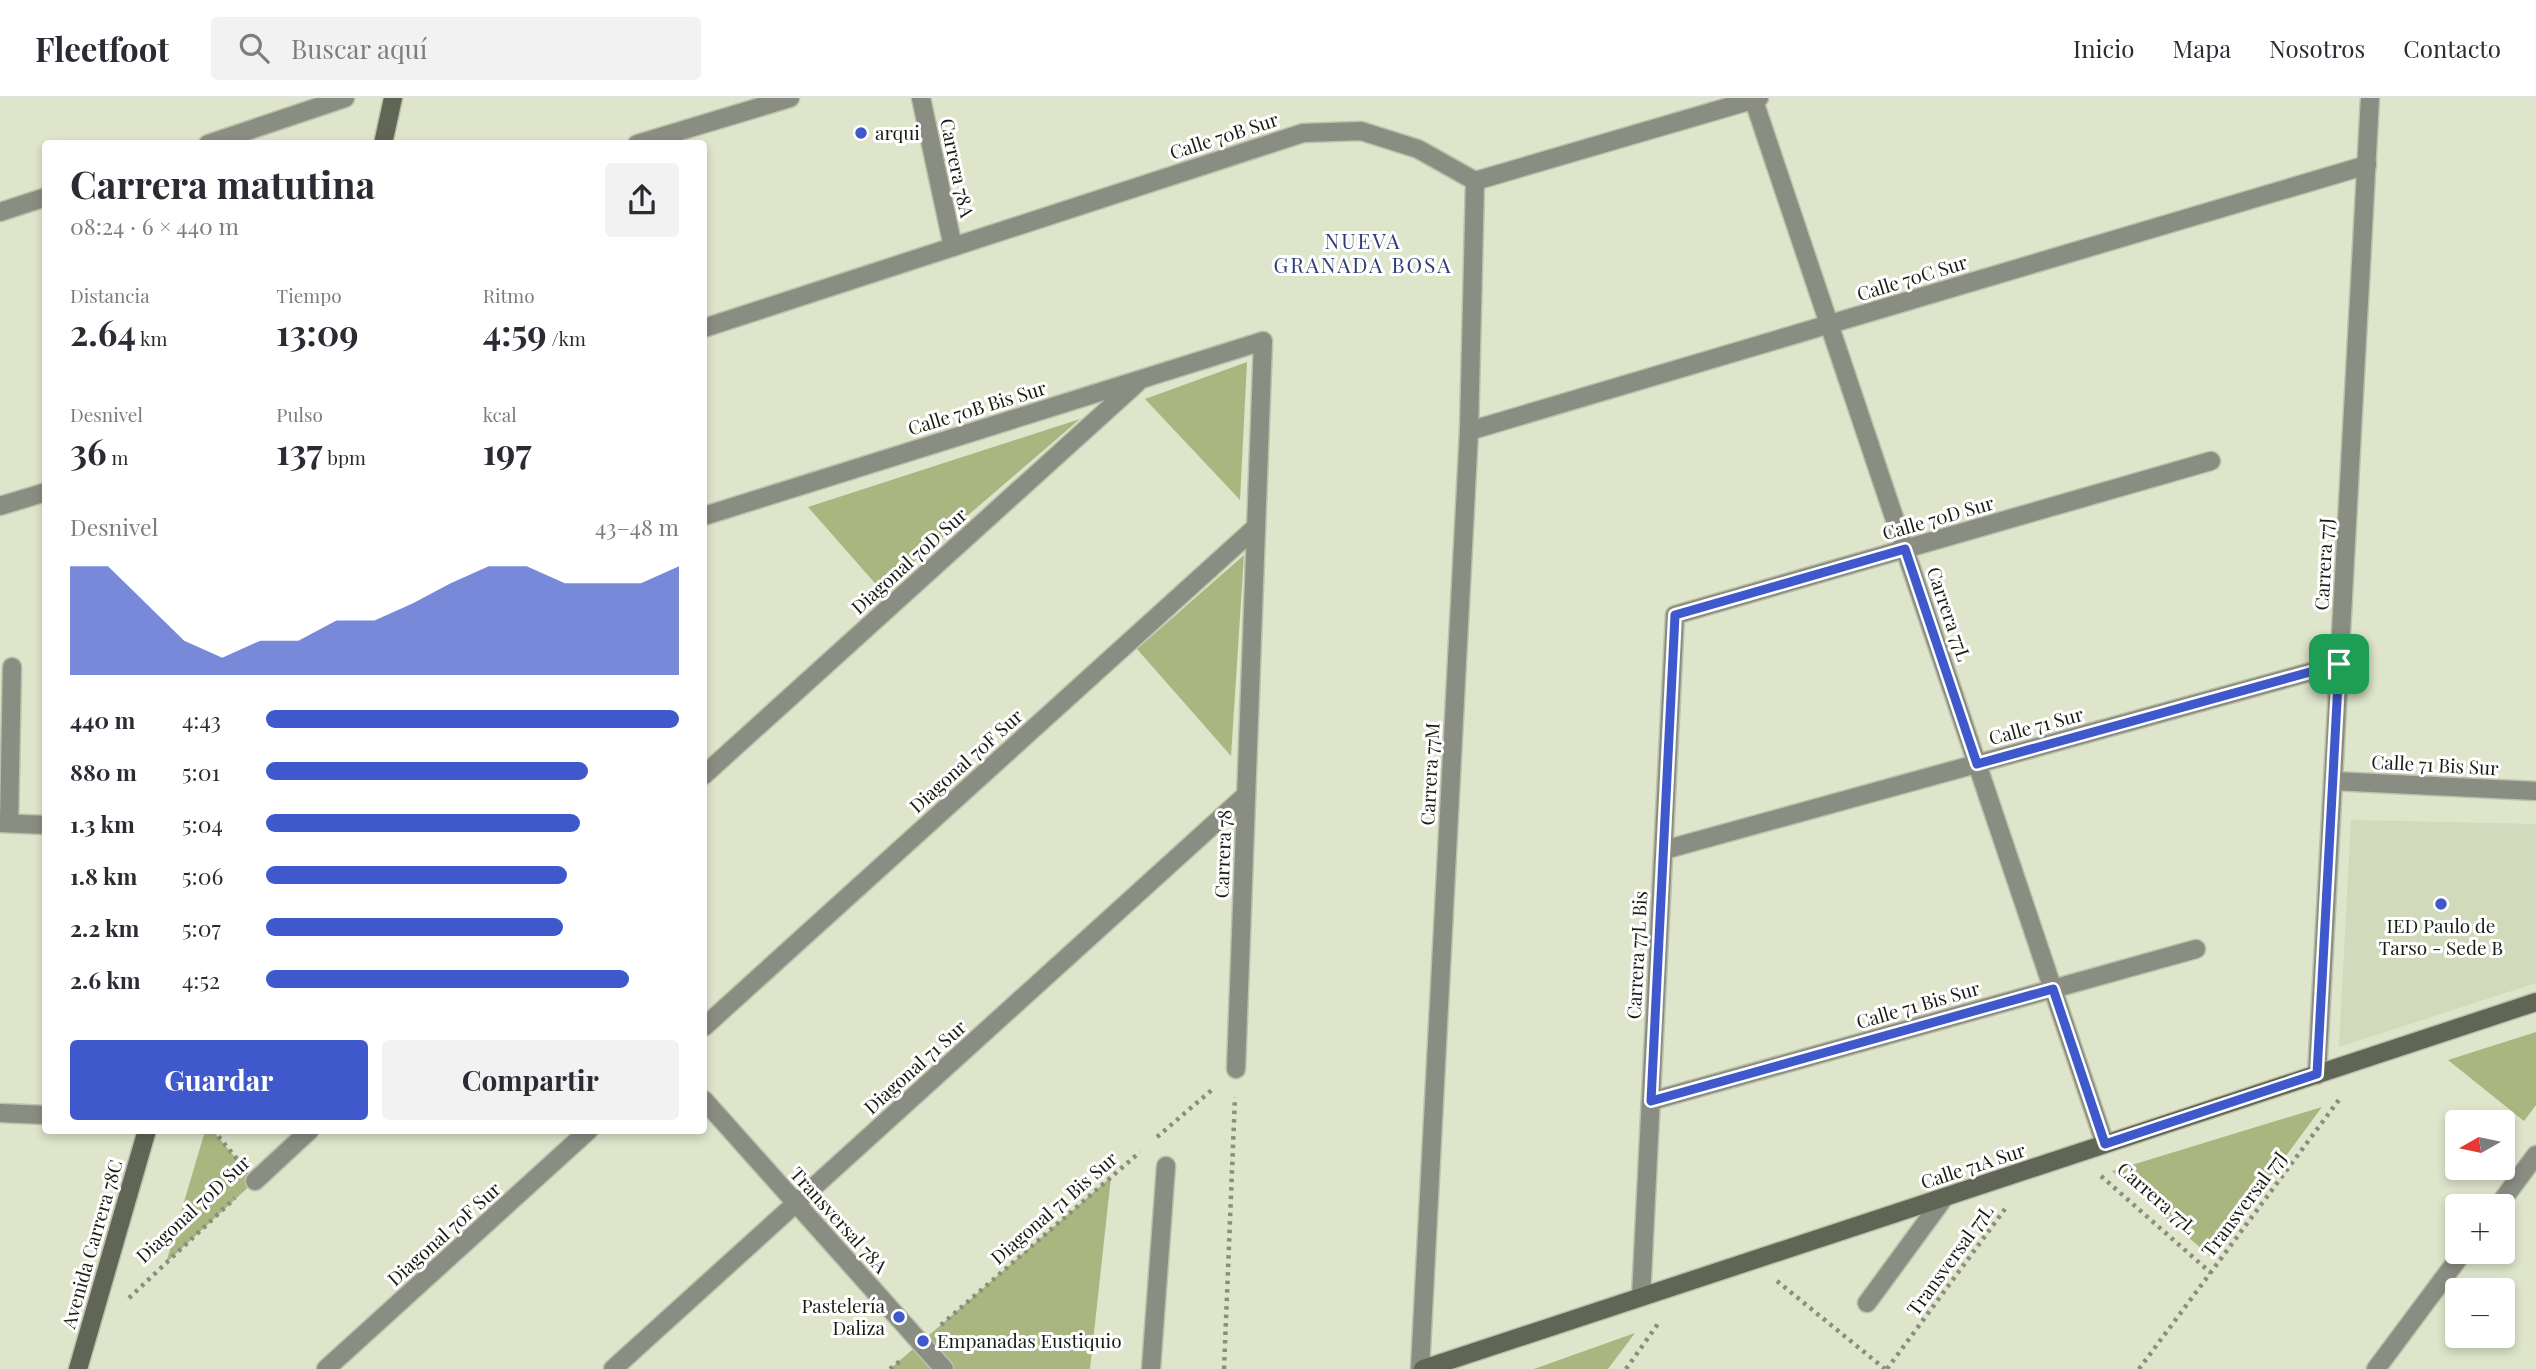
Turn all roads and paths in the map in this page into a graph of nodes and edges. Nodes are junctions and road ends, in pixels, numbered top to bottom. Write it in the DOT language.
graph roads {
  1 [pos="345,98"];
  2 [pos="393,98"];
  3 [pos="790,98"];
  4 [pos="921,98"];
  5 [pos="2370,98"];
  6 [pos="1755,99"];
  7 [pos="220,140"];
  8 [pos="384,140"];
  9 [pos="650,140"];
  10 [pos="2367,165"];
  11 [pos="1475,181"];
  12 [pos="42,198"];
  13 [pos="0,212"];
  14 [pos="953,247"];
  15 [pos="1829,324"];
  16 [pos="707,327"];
  17 [pos="1263,341"];
  18 [pos="1142,379"];
  19 [pos="1469,431"];
  20 [pos="2211,461"];
  21 [pos="42,493"];
  22 [pos="0,506"];
  23 [pos="707,515"];
  24 [pos="1256,527"];
  25 [pos="1905,549"];
  26 [pos="1675,615"];
  27 [pos="2339,664"];
  28 [pos="12,667"];
  29 [pos="1977,764"];
  30 [pos="707,772"];
  31 [pos="2333,781"];
  32 [pos="2536,791"];
  33 [pos="1246,795"];
  34 [pos="4,823"];
  35 [pos="42,825"];
  36 [pos="1664,850"];
  37 [pos="2196,949"];
  38 [pos="2053,989"];
  39 [pos="2536,1002"];
  40 [pos="707,1016"];
  41 [pos="2372,1056"];
  42 [pos="1236,1069"];
  43 [pos="2317,1074"];
  44 [pos="1651,1101"];
  45 [pos="707,1103"];
  46 [pos="0,1114"];
  47 [pos="42,1115"];
  48 [pos="146,1134"];
  49 [pos="216,1134"];
  50 [pos="306,1134"];
  51 [pos="585,1134"];
  52 [pos="1153,1140"];
  53 [pos="2105,1144"];
  54 [pos="1143,1150"];
  55 [pos="2076,1154"];
  56 [pos="2536,1155"];
  57 [pos="1166,1166"];
  58 [pos="254,1181"];
  59 [pos="2507,1194"];
  60 [pos="1944,1198"];
  61 [pos="796,1203"];
  62 [pos="2007,1206"];
  63 [pos="1753,1260"];
  64 [pos="2454,1264"];
  65 [pos="2210,1273"];
  66 [pos="1641,1297"];
  67 [pos="126,1301"];
  68 [pos="1867,1303"];
  69 [pos="920,1343"];
  70 [pos="78,1369"];
  71 [pos="326,1369"];
  72 [pos="614,1369"];
  73 [pos="890,1369"];
  74 [pos="944,1369"];
  75 [pos="1151,1369"];
  76 [pos="1224,1369"];
  77 [pos="1422,1369"];
  78 [pos="1886,1369"];
  79 [pos="2139,1369"];
  80 [pos="2376,1369"];
  1 -- 7 [label="street"];
  2 -- 8 [label="street"];
  3 -- 9 [label="street"];
  4 -- 14 [label="street, Carrera 78A"];
  5 -- 10 [label="street, Carrera 77J"];
  6 -- 11 [label="street"];
  6 -- 15 [label="street, Carrera 77L"];
  10 -- 15 [label="street, Calle 70C Sur"];
  10 -- 27 [label="street, Carrera 77J"];
  11 -- 14 [label="street, Calle 70B Sur"];
  11 -- 19 [label="street, Carrera 77M"];
  12 -- 13 [label="street"];
  14 -- 16 [label="street, Calle 70B Sur"];
  15 -- 19 [label="street, Calle 70C Sur"];
  15 -- 25 [label="street, Carrera 77L"];
  17 -- 18 [label="street, Calle 70B Bis Sur"];
  17 -- 24 [label="street, Carrera 78"];
  18 -- 23 [label="street, Calle 70B Bis Sur"];
  18 -- 30 [label="street, Diagonal 70D Sur"];
  19 -- 77 [label="street, Carrera 77M"];
  20 -- 25 [label="street, Calle 70D Sur"];
  21 -- 22 [label="street"];
  24 -- 33 [label="street, Carrera 78"];
  24 -- 40 [label="street, Diagonal 70F Sur"];
  25 -- 26 [label="street, Calle 70D Sur"];
  25 -- 29 [label="street, Carrera 77L"];
  26 -- 36 [label="street, Carrera 77L Bis"];
  27 -- 29 [label="street, Calle 71 Sur"];
  27 -- 31 [label="street, Carrera 77J"];
  28 -- 34 [label="street"];
  29 -- 36 [label="street, Calle 71 Sur"];
  29 -- 38 [label="street, Carrera 77L"];
  31 -- 32 [label="street, Calle 71 Bis Sur"];
  31 -- 43 [label="street, Carrera 77J"];
  33 -- 42 [label="street, Carrera 78"];
  33 -- 61 [label="street, Diagonal 71 Sur"];
  34 -- 35 [label="street"];
  36 -- 44 [label="street, Carrera 77L Bis"];
  37 -- 38 [label="street, Calle 71 Bis Sur"];
  38 -- 44 [label="street, Calle 71 Bis Sur"];
  38 -- 53 [label="street, Carrera 77L"];
  39 -- 41 [label="street, Calle 71A Sur"];
  41 -- 43 [label="street, Calle 71A Sur"];
  41 -- 65 [label="path, Transversal 77J"];
  42 -- 52 [label="path"];
  42 -- 76 [label="path"];
  43 -- 53 [label="street, Calle 71A Sur"];
  44 -- 66 [label="street, Carrera 77L Bis"];
  45 -- 61 [label="street, Transversal 78A"];
  46 -- 47 [label="street"];
  48 -- 70 [label="street, Avenida Carrera 78C"];
  49 -- 58 [label="path"];
  50 -- 58 [label="street, Diagonal 70D Sur"];
  51 -- 71 [label="street, Diagonal 70F Sur"];
  53 -- 55 [label="street, Calle 71A Sur"];
  54 -- 69 [label="path, Diagonal 71 Bis Sur"];
  55 -- 60 [label="street, Calle 71A Sur"];
  55 -- 65 [label="path, Carrera 77L"];
  56 -- 59 [label="street"];
  57 -- 75 [label="street"];
  58 -- 67 [label="path, Diagonal 70D Sur"];
  60 -- 63 [label="street, Calle 71A Sur"];
  60 -- 68 [label="street"];
  61 -- 69 [label="street, Transversal 78A"];
  61 -- 72 [label="street, Diagonal 71 Sur"];
  62 -- 78 [label="path, Transversal 77L"];
  63 -- 66 [label="street, Calle 71A Sur"];
  63 -- 78 [label="path"];
  64 -- 80 [label="street"];
  65 -- 79 [label="path, Transversal 77J"];
  66 -- 77 [label="street, Calle 71A Sur"];
  69 -- 73 [label="path, Diagonal 71 Bis Sur"];
  69 -- 74 [label="street, Transversal 78A"];
}
